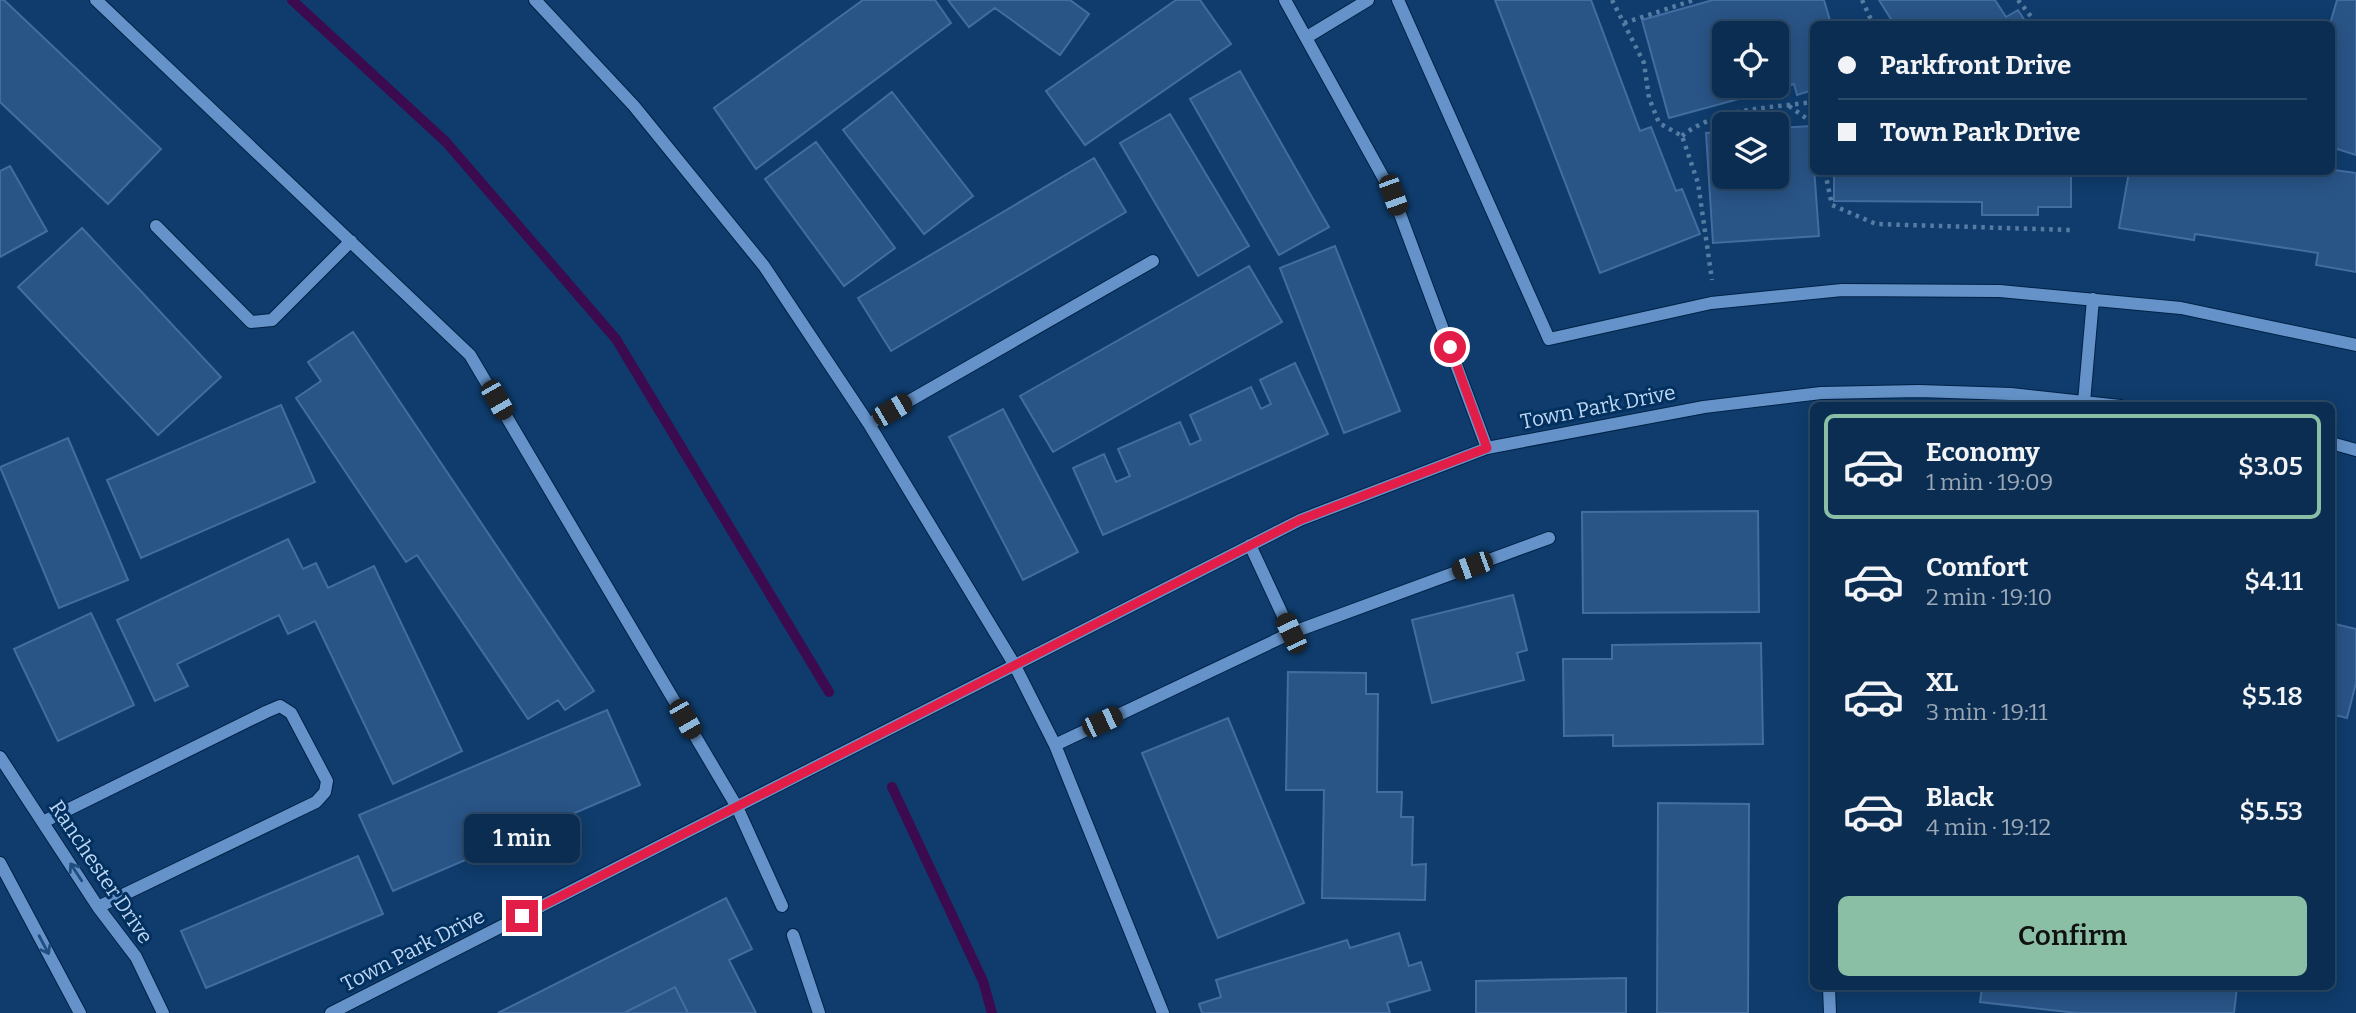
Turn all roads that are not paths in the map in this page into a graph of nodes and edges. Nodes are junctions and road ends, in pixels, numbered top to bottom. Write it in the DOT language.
graph roads {
  1 [pos="96,0"];
  2 [pos="535,0"];
  3 [pos="1285,0"];
  4 [pos="1368,0"];
  5 [pos="1398,0"];
  6 [pos="1307,37"];
  7 [pos="156,226"];
  8 [pos="351,241"];
  9 [pos="1153,261"];
  10 [pos="2093,299"];
  11 [pos="2356,345"];
  12 [pos="1919,391"];
  13 [pos="1821,399"];
  14 [pos="1920,402"];
  15 [pos="2084,402"];
  16 [pos="869,424"];
  17 [pos="2335,444"];
  18 [pos="1487,448"];
  19 [pos="2356,450"];
  20 [pos="1549,538"];
  21 [pos="1250,545"];
  22 [pos="1291,633"];
  23 [pos="1014,664"];
  24 [pos="1055,745"];
  25 [pos="0,757"];
  26 [pos="737,807"];
  27 [pos="43,822"];
  28 [pos="0,863"];
  29 [pos="97,906"];
  30 [pos="782,906"];
  31 [pos="793,935"];
  32 [pos="1829,990"];
  33 [pos="80,1013"];
  34 [pos="163,1013"];
  35 [pos="331,1013"];
  36 [pos="819,1013"];
  37 [pos="1163,1013"];
  38 [pos="1830,1013"];
  1 -- 8 [label="street"];
  2 -- 16 [label="street"];
  3 -- 6 [label="street"];
  4 -- 6 [label="street"];
  5 -- 10 [label="street"];
  6 -- 18 [label="street"];
  7 -- 8 [label="street"];
  8 -- 26 [label="street"];
  9 -- 16 [label="street"];
  10 -- 11 [label="street"];
  10 -- 15 [label="street"];
  12 -- 13 [label="street, Town Park Drive"];
  12 -- 14 [label="street"];
  12 -- 15 [label="street, Town Park Drive"];
  13 -- 18 [label="street, Town Park Drive"];
  16 -- 23 [label="street"];
  17 -- 19 [label="street"];
  18 -- 21 [label="street, Town Park Drive"];
  20 -- 22 [label="street"];
  21 -- 22 [label="street"];
  21 -- 23 [label="street, Town Park Drive"];
  22 -- 24 [label="street"];
  23 -- 24 [label="street"];
  23 -- 26 [label="street, Town Park Drive"];
  24 -- 37 [label="street"];
  25 -- 27 [label="street, Ranchester Drive"];
  26 -- 30 [label="street"];
  26 -- 35 [label="street, Town Park Drive"];
  29 -- 27 [label="street, Ranchester Drive, one-way"];
  27 -- 29 [label="street"];
  28 -- 33 [label="street, one-way"];
  29 -- 34 [label="street, Ranchester Drive"];
  31 -- 36 [label="street"];
  32 -- 38 [label="street"];
}
